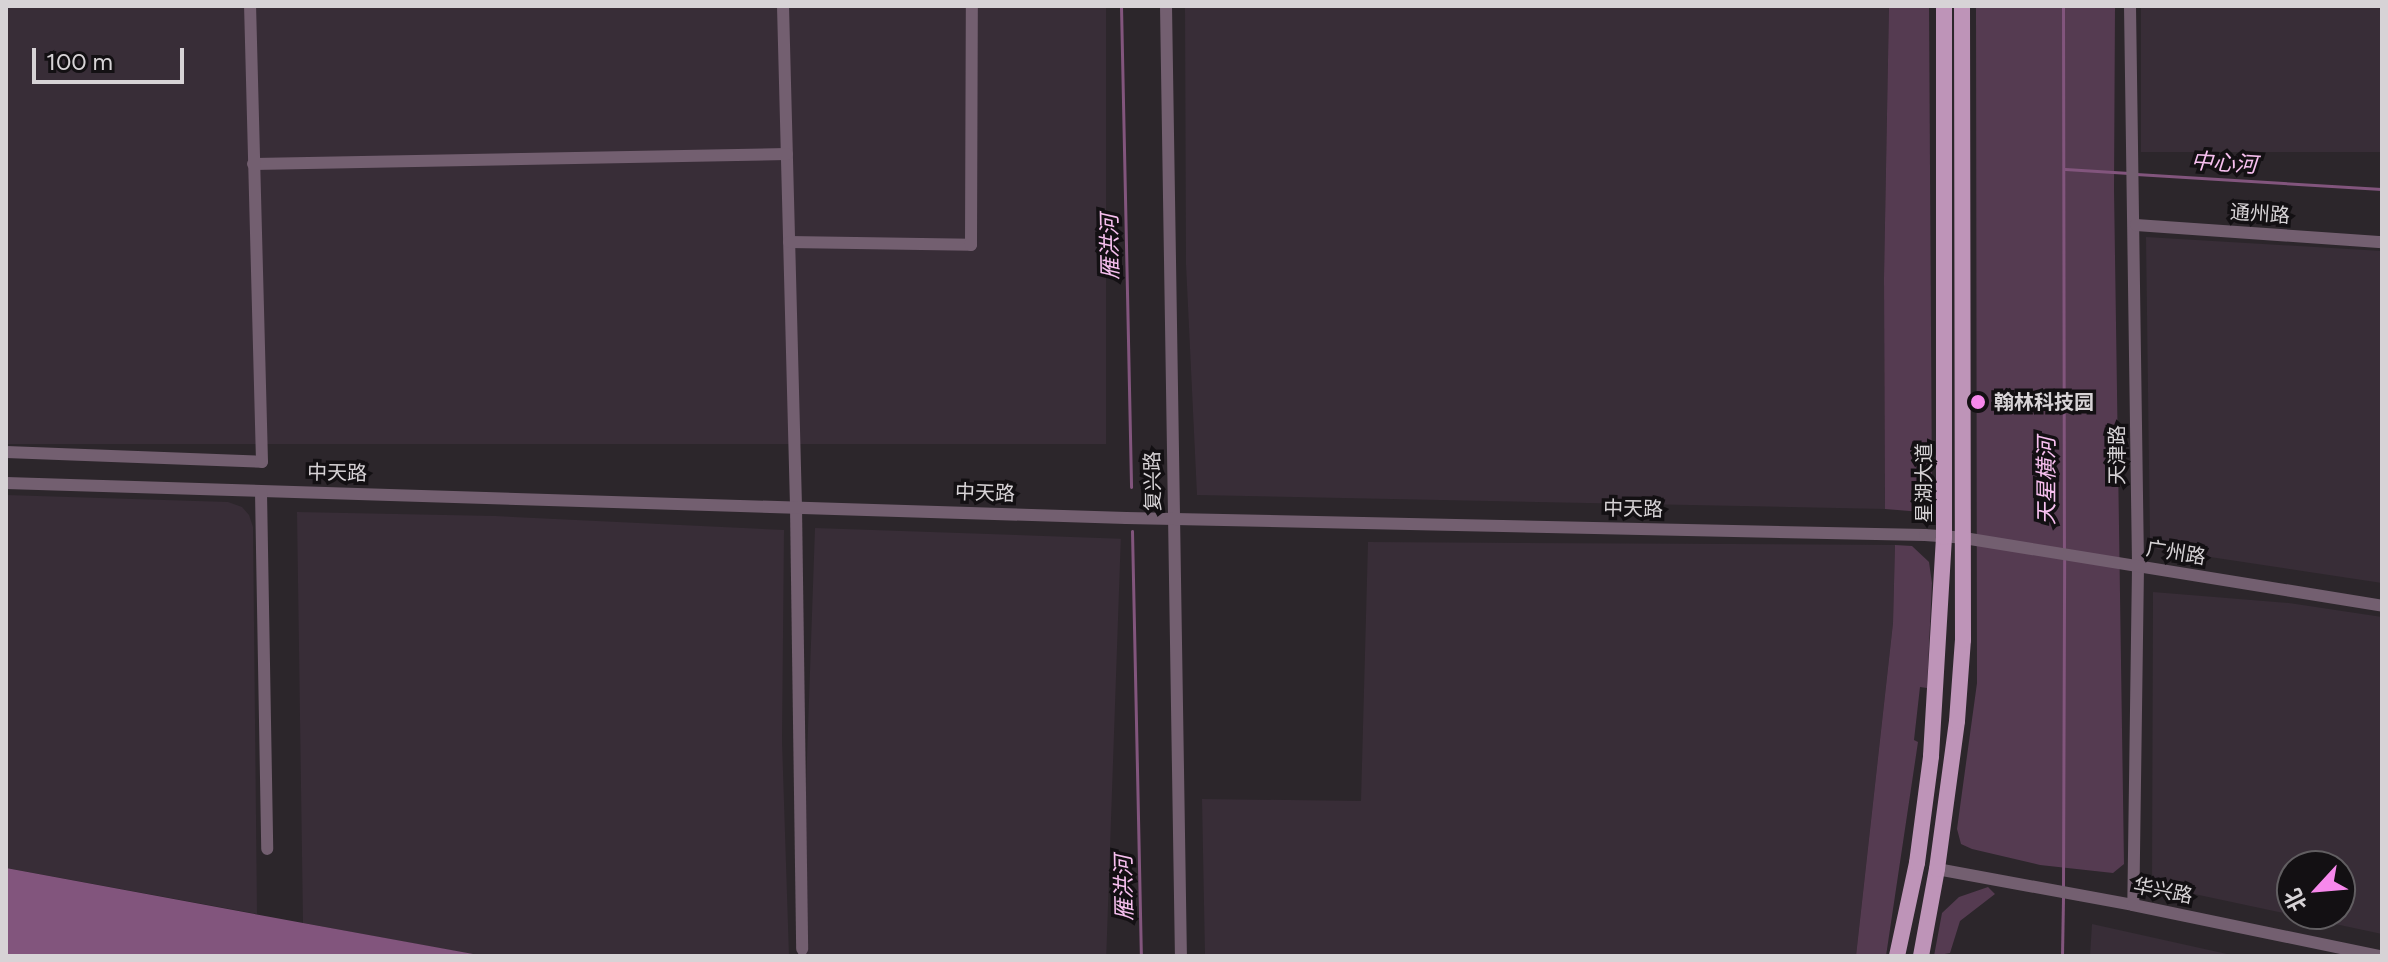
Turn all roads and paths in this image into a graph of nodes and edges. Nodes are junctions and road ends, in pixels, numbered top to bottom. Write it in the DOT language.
graph roads {
  1 [pos="250,6"];
  2 [pos="783,6"];
  3 [pos="972,6"];
  4 [pos="1166,6"];
  5 [pos="1944,6"];
  6 [pos="1962,6"];
  7 [pos="2130,6"];
  8 [pos="787,154"];
  9 [pos="253,164"];
  10 [pos="2136,225"];
  11 [pos="789,242"];
  12 [pos="2382,242"];
  13 [pos="6,452"];
  14 [pos="6,483"];
  15 [pos="261,492"];
  16 [pos="796,507"];
  17 [pos="1174,519"];
  18 [pos="1944,537"];
  19 [pos="1964,538"];
  20 [pos="2138,567"];
  21 [pos="2382,606"];
  22 [pos="267,849"];
  23 [pos="1937,869"];
  24 [pos="2133,905"];
  25 [pos="802,949"];
  26 [pos="1181,956"];
  27 [pos="1897,956"];
  28 [pos="1921,956"];
  29 [pos="2379,956"];
  1 -- 9 [label="street"];
  2 -- 8 [label="street"];
  3 -- 11 [label="street"];
  4 -- 17 [label="street, 复兴路"];
  5 -- 18 [label="main road, 星湖大道"];
  6 -- 19 [label="main road, 星湖大道"];
  7 -- 10 [label="street, 天津路"];
  8 -- 9 [label="street"];
  8 -- 11 [label="street"];
  9 -- 13 [label="street"];
  10 -- 12 [label="street, 通州路"];
  10 -- 20 [label="street, 天津路"];
  11 -- 16 [label="street"];
  14 -- 15 [label="street, 中天路"];
  15 -- 16 [label="street, 中天路"];
  15 -- 22 [label="street"];
  16 -- 17 [label="street, 中天路"];
  16 -- 25 [label="street"];
  17 -- 18 [label="street, 中天路"];
  17 -- 26 [label="street, 复兴路"];
  18 -- 19 [label="street, 中天路"];
  18 -- 27 [label="main road, 星湖大道"];
  19 -- 20 [label="street, 广州路"];
  19 -- 23 [label="main road, 星湖大道"];
  20 -- 21 [label="street, 广州路"];
  20 -- 24 [label="street, 天津路"];
  23 -- 24 [label="street, 华兴路"];
  23 -- 28 [label="main road, 星湖大道"];
  24 -- 29 [label="street, 华兴路"];
}
